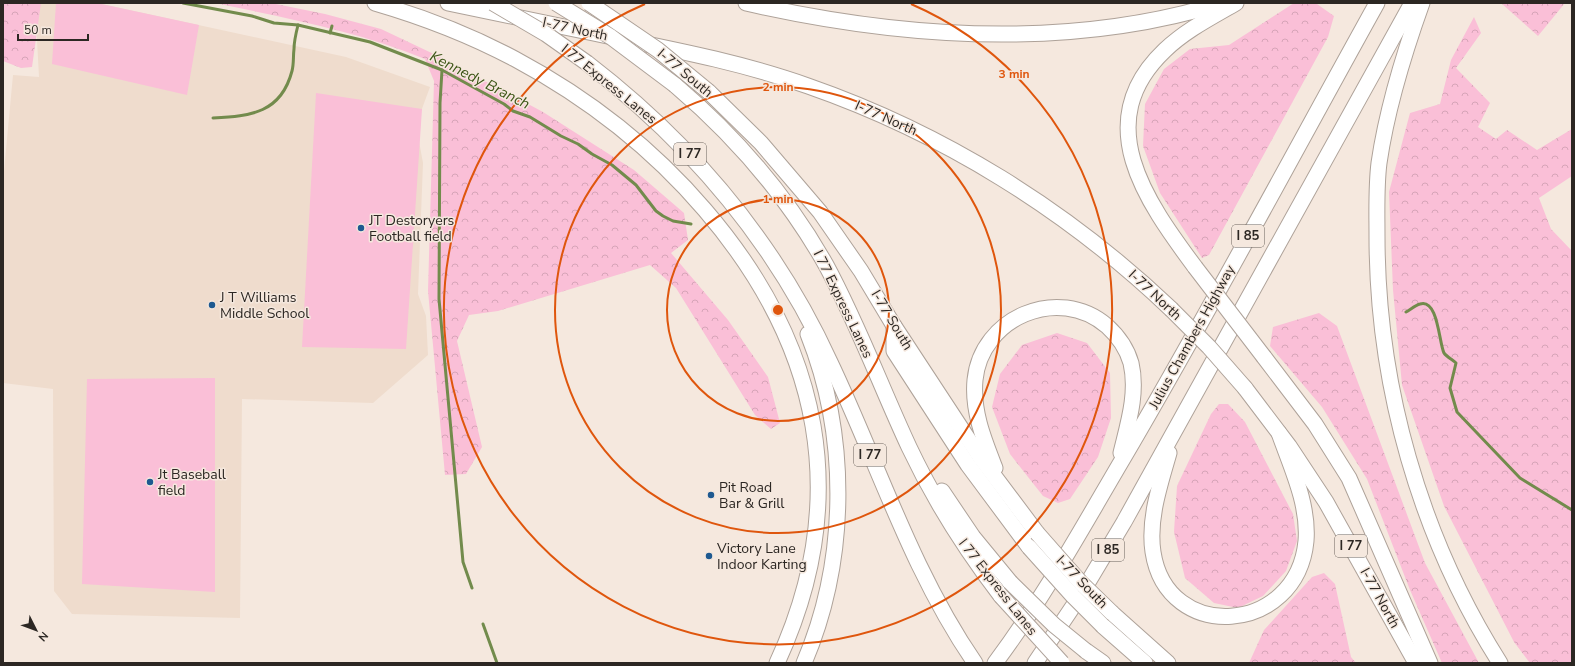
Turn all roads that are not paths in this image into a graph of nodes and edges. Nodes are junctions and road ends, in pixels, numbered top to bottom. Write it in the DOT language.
graph roads {
  1 [pos="375,3"];
  2 [pos="448,3"];
  3 [pos="493,3"];
  4 [pos="556,3"];
  5 [pos="589,3"];
  6 [pos="746,3"];
  7 [pos="1222,3"];
  8 [pos="1236,3"];
  9 [pos="1377,3"];
  10 [pos="1412,3"];
  11 [pos="1422,3"];
  12 [pos="775,262"];
  13 [pos="894,326"];
  14 [pos="898,421"];
  15 [pos="1174,432"];
  16 [pos="1279,433"];
  17 [pos="1117,468"];
  18 [pos="1003,489"];
  19 [pos="808,571"];
  20 [pos="766,663"];
  21 [pos="776,663"];
  22 [pos="804,663"];
  23 [pos="975,663"];
  24 [pos="995,663"];
  25 [pos="1035,663"];
  26 [pos="1062,663"];
  27 [pos="1103,663"];
  28 [pos="1145,663"];
  29 [pos="1168,663"];
  30 [pos="1416,663"];
  31 [pos="1430,663"];
  32 [pos="1500,663"];
  1 -- 19 [label="highway"];
  2 -- 16 [label="highway, I-77 North / I 77, bridge"];
  3 -- 12 [label="highway, I 77 Express Lanes / I 77, bridge"];
  4 -- 14 [label="highway, I 77 Express Lanes / I 77, bridge"];
  5 -- 13 [label="highway, I-77 South, bridge"];
  6 -- 7 [label="highway"];
  8 -- 31 [label="highway, bridge"];
  9 -- 17 [label="highway, Julius Chambers Highway / I 85"];
  10 -- 15 [label="highway, I 85"];
  11 -- 32 [label="highway"];
  12 -- 22 [label="highway"];
  12 -- 23 [label="highway, I 77 Express Lanes / I 77"];
  13 -- 18 [label="highway, I-77 South"];
  13 -- 28 [label="highway, bridge"];
  14 -- 26 [label="highway, I 77 Express Lanes / I 77, bridge"];
  14 -- 27 [label="highway, bridge"];
  15 -- 16 [label="highway"];
  15 -- 25 [label="highway, I 85"];
  16 -- 30 [label="highway, I-77 North / I 77"];
  17 -- 18 [label="highway"];
  17 -- 24 [label="highway, Julius Chambers Highway / I 85"];
  18 -- 29 [label="highway, I-77 South, bridge"];
  19 -- 20 [label="highway"];
  19 -- 21 [label="highway"];
}
